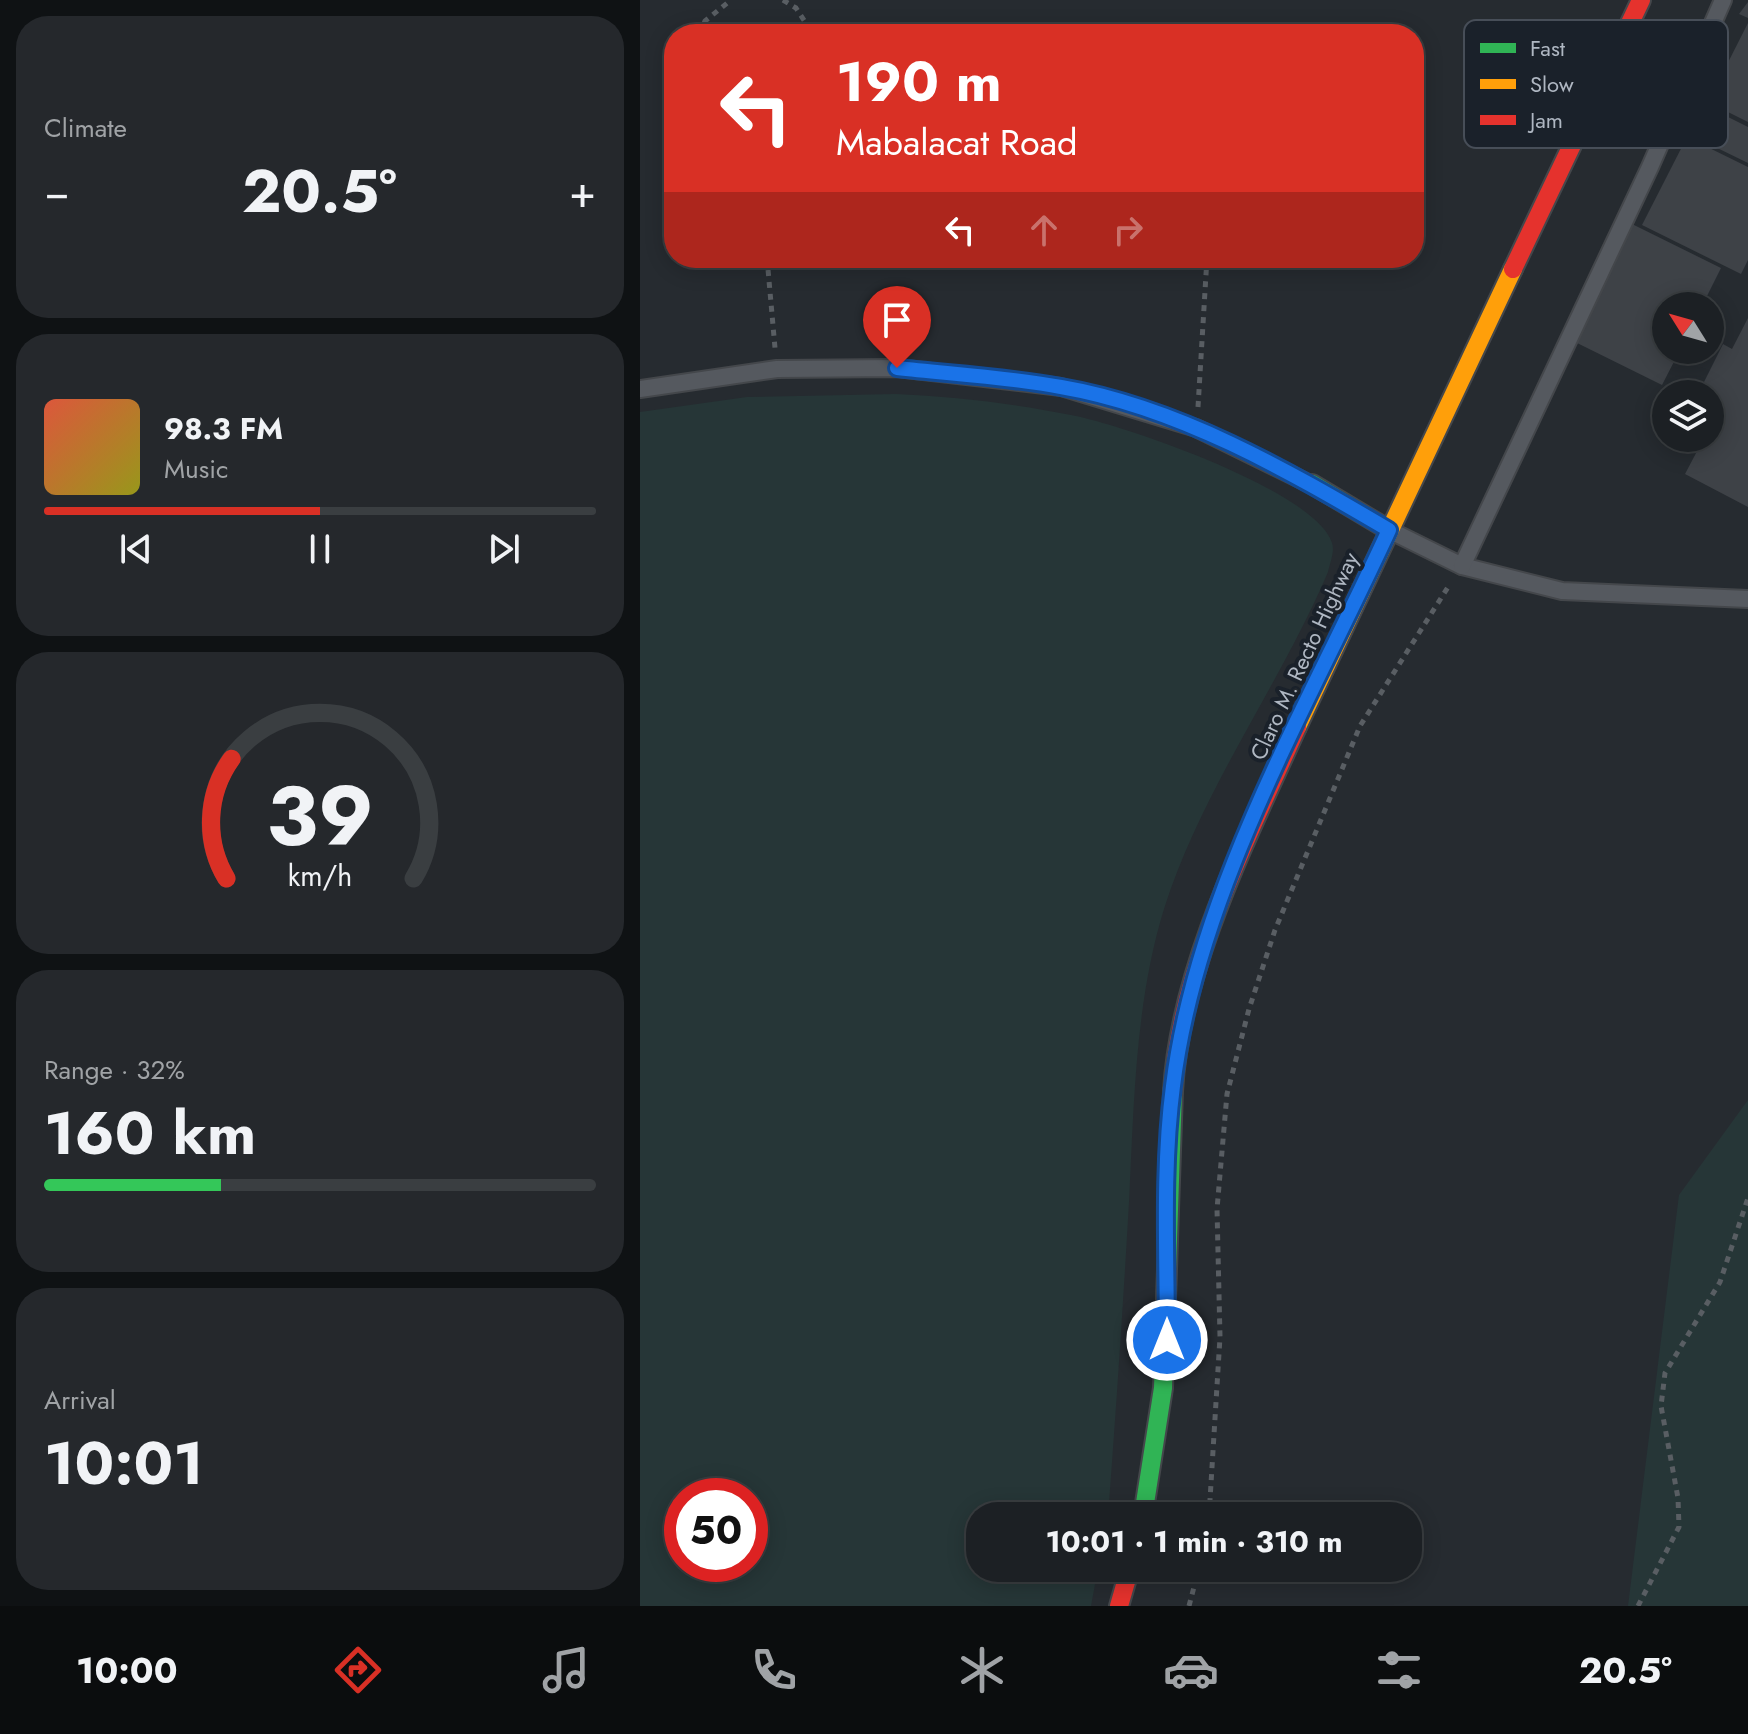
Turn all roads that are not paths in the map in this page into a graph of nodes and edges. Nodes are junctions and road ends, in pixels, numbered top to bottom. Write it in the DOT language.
graph roads {
  1 [pos="1641,0"];
  2 [pos="1723,0"];
  3 [pos="1631,20"];
  4 [pos="1714,20"];
  5 [pos="1571,148"];
  6 [pos="1658,148"];
  7 [pos="640,389"];
  8 [pos="1312,484"];
  9 [pos="1389,530"];
  10 [pos="1462,566"];
  11 [pos="1748,599"];
  12 [pos="1145,1502"];
  13 [pos="1126,1582"];
  14 [pos="1119,1606"];
  1 -- 3 [label="main road, Claro M. Recto Highway"];
  2 -- 4 [label="lane"];
  5 -- 9 [label="main road, Claro M. Recto Highway"];
  6 -- 10 [label="lane"];
  7 -- 8 [label="lane"];
  8 -- 9 [label="main road"];
  9 -- 10 [label="lane"];
  9 -- 12 [label="main road, Claro M. Recto Highway"];
  10 -- 11 [label="lane"];
  13 -- 14 [label="main road"];
}
